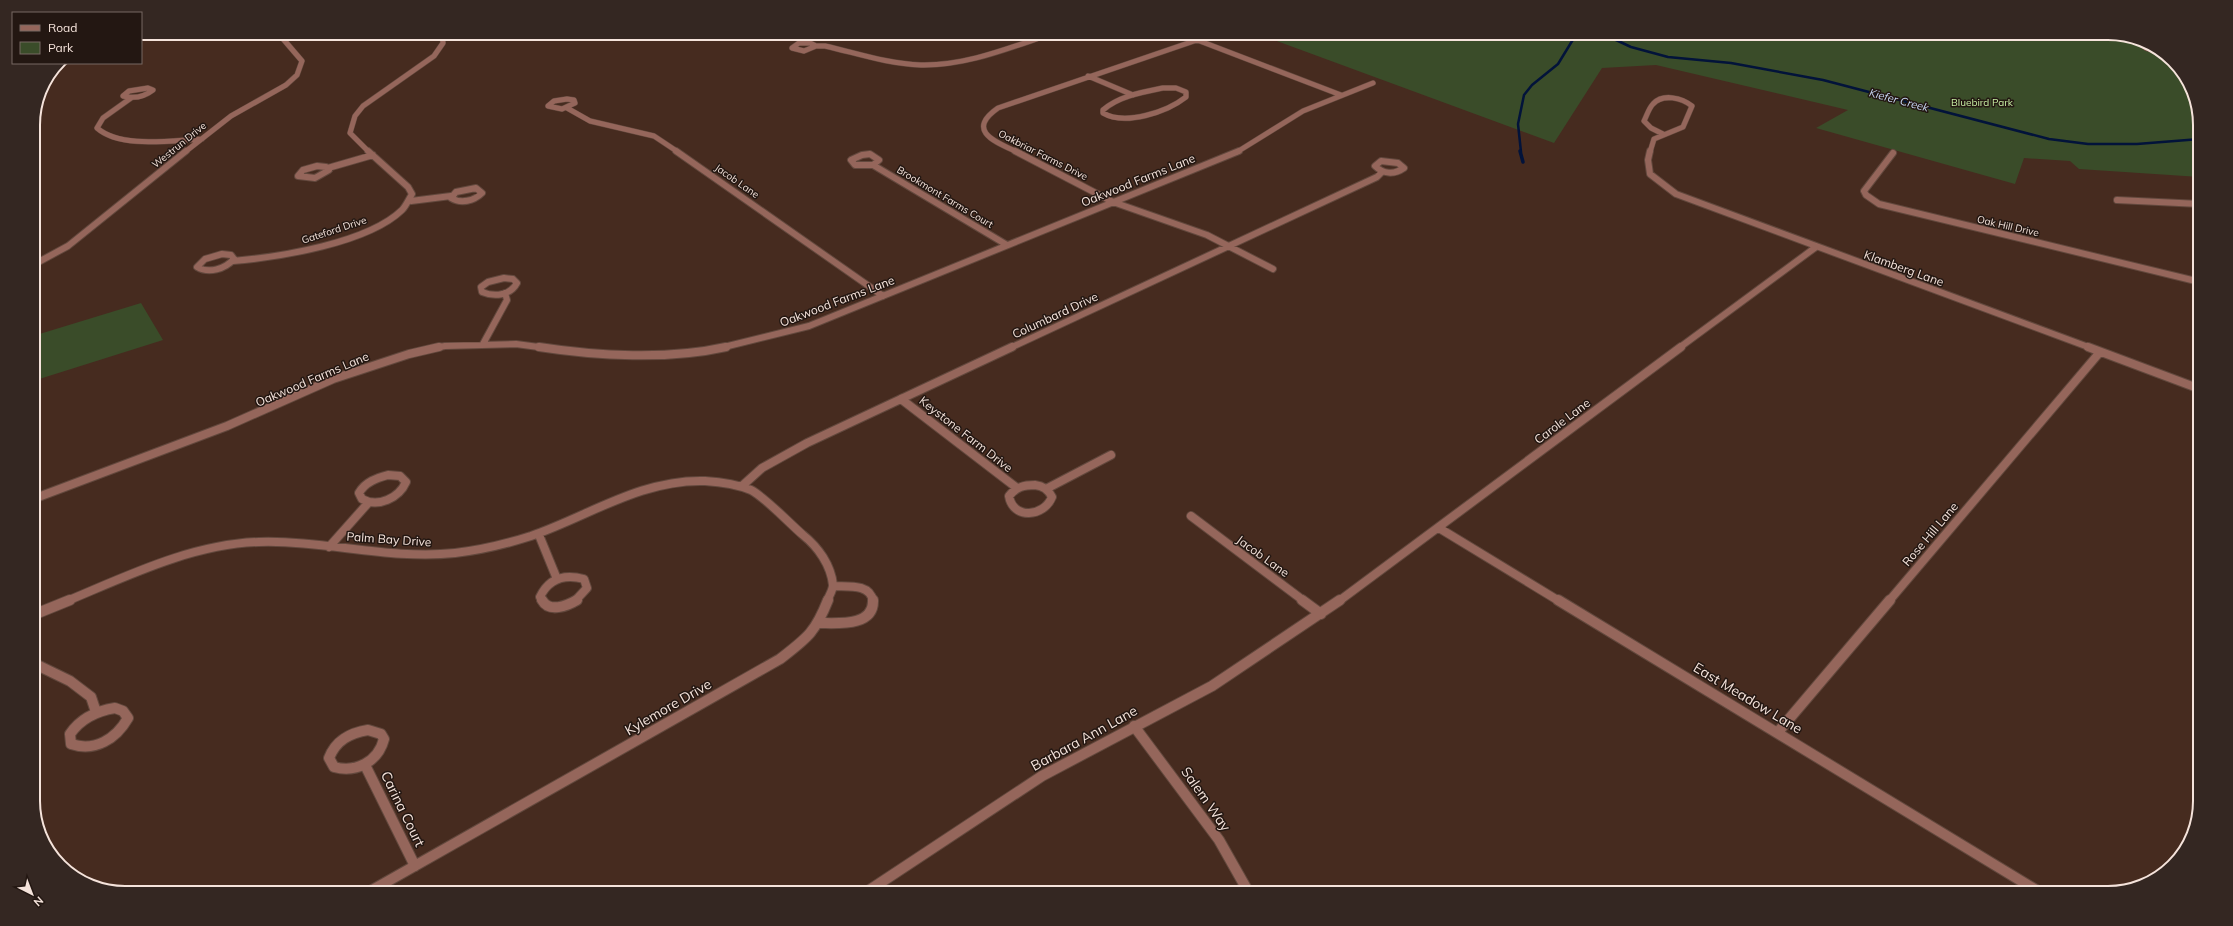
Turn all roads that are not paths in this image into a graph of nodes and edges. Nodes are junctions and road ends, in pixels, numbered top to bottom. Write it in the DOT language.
graph roads {
  1 [pos="284,40"];
  2 [pos="443,40"];
  3 [pos="1031,40"];
  4 [pos="1197,40"];
  5 [pos="816,46"];
  6 [pos="1088,76"];
  7 [pos="1373,82"];
  8 [pos="1133,95"];
  9 [pos="1341,95"];
  10 [pos="131,98"];
  11 [pos="567,108"];
  12 [pos="1663,134"];
  13 [pos="202,139"];
  14 [pos="1893,153"];
  15 [pos="373,155"];
  16 [pos="873,165"];
  17 [pos="328,168"];
  18 [pos="1382,172"];
  19 [pos="451,196"];
  20 [pos="411,200"];
  21 [pos="2117,200"];
  22 [pos="1113,202"];
  23 [pos="2193,204"];
  24 [pos="1007,245"];
  25 [pos="1228,246"];
  26 [pos="1816,247"];
  27 [pos="40,261"];
  28 [pos="233,261"];
  29 [pos="1273,269"];
  30 [pos="2193,280"];
  31 [pos="505,293"];
  32 [pos="883,296"];
  33 [pos="482,344"];
  34 [pos="2100,352"];
  35 [pos="2193,386"];
  36 [pos="901,399"];
  37 [pos="1111,456"];
  38 [pos="742,486"];
  39 [pos="1017,488"];
  40 [pos="1046,489"];
  41 [pos="40,496"];
  42 [pos="369,502"];
  43 [pos="1190,516"];
  44 [pos="1439,528"];
  45 [pos="539,535"];
  46 [pos="329,547"];
  47 [pos="557,579"];
  48 [pos="833,586"];
  49 [pos="40,612"];
  50 [pos="1321,614"];
  51 [pos="819,623"];
  52 [pos="40,666"];
  53 [pos="96,712"];
  54 [pos="1134,726"];
  55 [pos="1778,732"];
  56 [pos="365,765"];
  57 [pos="415,866"];
  58 [pos="379,886"];
  59 [pos="876,886"];
  60 [pos="1245,886"];
  61 [pos="2030,886"];
  1 -- 13 [label="street, Westrun Drive"];
  2 -- 15 [label="street"];
  3 -- 5 [label="street"];
  4 -- 6 [label="street, Oakbriar Farms Drive"];
  4 -- 9 [label="street"];
  6 -- 8 [label="street"];
  6 -- 22 [label="street, Oakbriar Farms Drive"];
  7 -- 9 [label="street, Oakwood Farms Lane"];
  8 -- 8 [label="street"];
  9 -- 22 [label="street, Oakwood Farms Lane"];
  10 -- 10 [label="street"];
  10 -- 13 [label="street"];
  11 -- 32 [label="street, Jacob Lane"];
  12 -- 12 [label="street"];
  12 -- 26 [label="street, Klamberg Lane"];
  13 -- 27 [label="street, Westrun Drive"];
  14 -- 30 [label="street, Oak Hill Drive"];
  15 -- 17 [label="street"];
  15 -- 20 [label="street"];
  16 -- 24 [label="street, Brookmont Farms Court"];
  18 -- 25 [label="street, Columbard Drive"];
  19 -- 20 [label="street"];
  20 -- 28 [label="street, Gateford Drive"];
  21 -- 23 [label="street"];
  22 -- 24 [label="street, Oakwood Farms Lane"];
  22 -- 25 [label="street, Oakbriar Farms Drive"];
  24 -- 32 [label="street, Oakwood Farms Lane"];
  25 -- 29 [label="street, Oakbriar Farms Drive"];
  25 -- 36 [label="street, Columbard Drive"];
  26 -- 34 [label="street, Klamberg Lane"];
  26 -- 44 [label="street, Carole Lane"];
  28 -- 28 [label="street, Gateford Drive"];
  31 -- 31 [label="street"];
  31 -- 33 [label="street"];
  32 -- 33 [label="street, Oakwood Farms Lane"];
  33 -- 41 [label="street, Oakwood Farms Lane"];
  34 -- 35 [label="street, Klamberg Lane"];
  34 -- 55 [label="street, Rose Hill Lane"];
  36 -- 38 [label="street, Columbard Drive"];
  36 -- 39 [label="street, Keystone Farm Drive"];
  37 -- 40 [label="street"];
  38 -- 45 [label="street, Palm Bay Drive"];
  38 -- 48 [label="street"];
  39 -- 40 [label="street, Keystone Farm Drive"];
  39 -- 40 [label="street, Keystone Farm Drive"];
  42 -- 42 [label="street"];
  42 -- 46 [label="street"];
  43 -- 50 [label="street, Jacob Lane"];
  44 -- 50 [label="street, Carole Lane"];
  44 -- 55 [label="street, East Meadow Lane"];
  45 -- 46 [label="street, Palm Bay Drive"];
  45 -- 47 [label="street"];
  46 -- 49 [label="street, Palm Bay Drive"];
  47 -- 47 [label="street"];
  48 -- 51 [label="street, Kylemore Drive"];
  48 -- 51 [label="street"];
  50 -- 54 [label="street, Barbara Ann Lane"];
  51 -- 57 [label="street, Kylemore Drive"];
  52 -- 53 [label="street"];
  53 -- 53 [label="street"];
  54 -- 59 [label="street, Barbara Ann Lane"];
  54 -- 60 [label="street, Salem Way"];
  55 -- 61 [label="street, East Meadow Lane"];
  56 -- 56 [label="street, Carina Court"];
  56 -- 57 [label="street, Carina Court"];
  57 -- 58 [label="street, Kylemore Drive"];
}
